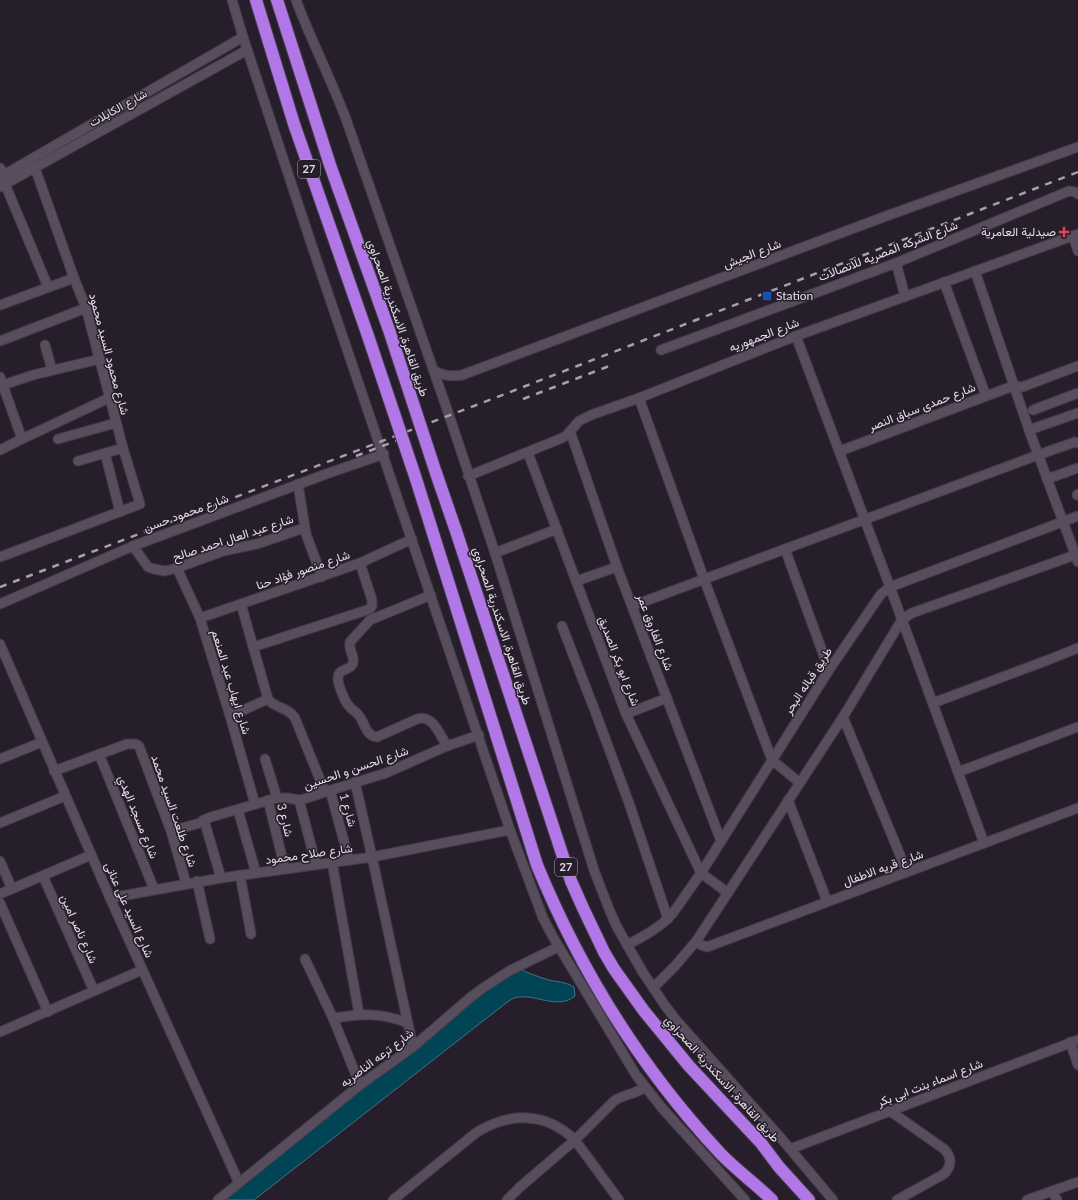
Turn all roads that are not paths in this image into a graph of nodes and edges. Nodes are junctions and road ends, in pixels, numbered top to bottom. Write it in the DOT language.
graph roads {
  1 [pos="232,0"];
  2 [pos="256,0"];
  3 [pos="277,0"];
  4 [pos="296,0"];
  5 [pos="243,37"];
  6 [pos="247,50"];
  7 [pos="178,74"];
  8 [pos="184,84"];
  9 [pos="1078,147"];
  10 [pos="35,168"];
  11 [pos="2,178"];
  12 [pos="1078,194"];
  13 [pos="1075,235"];
  14 [pos="1078,251"];
  15 [pos="896,263"];
  16 [pos="975,271"];
  17 [pos="74,278"];
  18 [pos="944,282"];
  19 [pos="48,287"];
  20 [pos="904,296"];
  21 [pos="0,305"];
  22 [pos="86,308"];
  23 [pos="796,336"];
  24 [pos="0,341"];
  25 [pos="45,345"];
  26 [pos="661,350"];
  27 [pos="100,359"];
  28 [pos="1078,366"];
  29 [pos="52,370"];
  30 [pos="434,370"];
  31 [pos="1,382"];
  32 [pos="1013,386"];
  33 [pos="1078,393"];
  34 [pos="986,396"];
  35 [pos="109,398"];
  36 [pos="639,398"];
  37 [pos="1033,410"];
  38 [pos="1078,413"];
  39 [pos="116,423"];
  40 [pos="1029,430"];
  41 [pos="570,431"];
  42 [pos="22,439"];
  43 [pos="58,439"];
  44 [pos="1078,443"];
  45 [pos="122,448"];
  46 [pos="0,450"];
  47 [pos="840,451"];
  48 [pos="105,453"];
  49 [pos="528,453"];
  50 [pos="384,454"];
  51 [pos="1038,455"];
  52 [pos="78,461"];
  53 [pos="1078,468"];
  54 [pos="468,476"];
  55 [pos="1047,479"];
  56 [pos="298,484"];
  57 [pos="140,504"];
  58 [pos="120,512"];
  59 [pos="1078,516"];
  60 [pos="866,520"];
  61 [pos="1063,522"];
  62 [pos="304,528"];
  63 [pos="556,529"];
  64 [pos="412,539"];
  65 [pos="133,546"];
  66 [pos="785,549"];
  67 [pos="494,553"];
  68 [pos="0,557"];
  69 [pos="1077,557"];
  70 [pos="360,563"];
  71 [pos="617,567"];
  72 [pos="177,568"];
  73 [pos="322,577"];
  74 [pos="704,579"];
  75 [pos="576,582"];
  76 [pos="890,587"];
  77 [pos="431,595"];
  78 [pos="0,604"];
  79 [pos="241,604"];
  80 [pos="632,606"];
  81 [pos="200,618"];
  82 [pos="902,620"];
  83 [pos="562,626"];
  84 [pos="0,644"];
  85 [pos="253,647"];
  86 [pos="1078,648"];
  87 [pos="829,670"];
  88 [pos="268,698"];
  89 [pos="667,698"];
  90 [pos="933,702"];
  91 [pos="626,714"];
  92 [pos="230,716"];
  93 [pos="844,717"];
  94 [pos="1078,727"];
  95 [pos="479,735"];
  96 [pos="42,742"];
  97 [pos="447,746"];
  98 [pos="99,754"];
  99 [pos="0,759"];
  100 [pos="265,759"];
  101 [pos="772,760"];
  102 [pos="54,770"];
  103 [pos="958,772"];
  104 [pos="355,782"];
  105 [pos="800,783"];
  106 [pos="327,791"];
  107 [pos="65,796"];
  108 [pos="273,799"];
  109 [pos="299,800"];
  110 [pos="788,800"];
  111 [pos="255,804"];
  112 [pos="1078,808"];
  113 [pos="238,810"];
  114 [pos="204,820"];
  115 [pos="0,823"];
  116 [pos="510,830"];
  117 [pos="171,831"];
  118 [pos="721,841"];
  119 [pos="984,843"];
  120 [pos="91,855"];
  121 [pos="372,857"];
  122 [pos="349,860"];
  123 [pos="0,861"];
  124 [pos="332,862"];
  125 [pos="316,864"];
  126 [pos="285,869"];
  127 [pos="906,872"];
  128 [pos="256,873"];
  129 [pos="701,873"];
  130 [pos="240,875"];
  131 [pos="43,876"];
  132 [pos="221,878"];
  133 [pos="197,881"];
  134 [pos="186,883"];
  135 [pos="12,889"];
  136 [pos="154,890"];
  137 [pos="728,893"];
  138 [pos="0,894"];
  139 [pos="110,898"];
  140 [pos="827,901"];
  141 [pos="0,903"];
  142 [pos="668,919"];
  143 [pos="251,934"];
  144 [pos="210,939"];
  145 [pos="697,940"];
  146 [pos="627,945"];
  147 [pos="558,947"];
  148 [pos="305,959"];
  149 [pos="142,970"];
  150 [pos="653,988"];
  151 [pos="94,991"];
  152 [pos="48,1012"];
  153 [pos="360,1014"];
  154 [pos="333,1018"];
  155 [pos="408,1024"];
  156 [pos="0,1032"];
  157 [pos="1074,1041"];
  158 [pos="413,1047"];
  159 [pos="1078,1065"];
  160 [pos="360,1085"];
  161 [pos="645,1087"];
  162 [pos="890,1111"];
  163 [pos="575,1140"];
  164 [pos="790,1148"];
  165 [pos="1078,1182"];
  166 [pos="239,1183"];
  167 [pos="1052,1190"];
  168 [pos="762,1196"];
  169 [pos="740,1198"];
  170 [pos="616,1199"];
  171 [pos="218,1200"];
  172 [pos="393,1200"];
  173 [pos="507,1200"];
  174 [pos="772,1200"];
  175 [pos="809,1200"];
  176 [pos="833,1200"];
  177 [pos="897,1200"];
  178 [pos="1027,1200"];
  179 [pos="1057,1200"];
  1 -- 5 [label="street"];
  2 -- 168 [label="highway, 27, bridge"];
  3 -- 175 [label="highway, طريق القاهرة, الاسكندرية الصحراوي / 27, bridge"];
  4 -- 30 [label="street"];
  5 -- 6 [label="street"];
  5 -- 7 [label="street, شارع الكابلات"];
  6 -- 8 [label="street, شارع الكابلات"];
  6 -- 50 [label="street"];
  7 -- 8 [label="street"];
  7 -- 11 [label="street, شارع الكابلات"];
  8 -- 10 [label="street, شارع الكابلات"];
  9 -- 30 [label="street, شارع الجيش"];
  10 -- 11 [label="street, شارع الكابلات"];
  10 -- 17 [label="street, شارع محمود السيد محمود"];
  11 -- 19 [label="street"];
  12 -- 15 [label="street, شارع الشركه المصريه للاتصالات"];
  13 -- 14 [label="street"];
  13 -- 16 [label="street, شارع الجمهوريه"];
  15 -- 20 [label="street"];
  15 -- 26 [label="street, شارع الشركه المصريه للاتصالات"];
  16 -- 18 [label="street, شارع الجمهوريه"];
  16 -- 32 [label="street"];
  17 -- 19 [label="street"];
  17 -- 22 [label="street, شارع محمود السيد محمود"];
  18 -- 20 [label="street, شارع الجمهوريه"];
  18 -- 34 [label="street"];
  19 -- 21 [label="street"];
  20 -- 23 [label="street, شارع الجمهوريه"];
  22 -- 24 [label="street"];
  22 -- 27 [label="street, شارع محمود السيد محمود"];
  23 -- 36 [label="street, شارع الجمهوريه"];
  23 -- 47 [label="street"];
  25 -- 29 [label="street"];
  27 -- 29 [label="street"];
  27 -- 35 [label="street, شارع محمود السيد محمود"];
  28 -- 32 [label="street, شارع حمدى سباق النصر"];
  29 -- 31 [label="street"];
  30 -- 54 [label="street"];
  31 -- 42 [label="street"];
  32 -- 34 [label="street, شارع حمدى سباق النصر"];
  32 -- 40 [label="street"];
  33 -- 37 [label="street"];
  34 -- 47 [label="street, شارع حمدى سباق النصر"];
  35 -- 39 [label="street, شارع محمود السيد محمود"];
  35 -- 42 [label="street"];
  36 -- 41 [label="street, شارع الجمهوريه"];
  36 -- 74 [label="street"];
  38 -- 40 [label="street"];
  39 -- 43 [label="street"];
  39 -- 45 [label="street, شارع محمود السيد محمود"];
  40 -- 51 [label="street"];
  41 -- 49 [label="street, شارع الجمهوريه"];
  41 -- 71 [label="street, شارع الفاروق عمر"];
  42 -- 46 [label="street"];
  44 -- 51 [label="street"];
  45 -- 48 [label="street"];
  45 -- 57 [label="street, شارع محمود السيد محمود"];
  47 -- 60 [label="street"];
  48 -- 52 [label="street"];
  48 -- 58 [label="street"];
  49 -- 54 [label="street, شارع الجمهوريه"];
  49 -- 63 [label="street, شارع ابو بكر الصديق"];
  50 -- 56 [label="street, شارع محمود حسن"];
  50 -- 64 [label="street"];
  51 -- 55 [label="street"];
  51 -- 60 [label="street"];
  53 -- 55 [label="street"];
  54 -- 67 [label="street"];
  55 -- 61 [label="street"];
  56 -- 62 [label="street"];
  56 -- 65 [label="street, شارع محمود حسن"];
  57 -- 58 [label="street, شارع محمود حسن"];
  58 -- 68 [label="street, شارع محمود حسن"];
  59 -- 61 [label="street, طريق قباله البحر"];
  60 -- 66 [label="street"];
  60 -- 76 [label="street"];
  61 -- 69 [label="street"];
  61 -- 76 [label="street, طريق قباله البحر"];
  62 -- 72 [label="street, شارع عبد العال احمد صالح"];
  62 -- 73 [label="street"];
  63 -- 67 [label="street"];
  63 -- 75 [label="street, شارع ابو بكر الصديق"];
  64 -- 70 [label="street, شارع منصور فؤاد حنا"];
  64 -- 77 [label="street"];
  65 -- 72 [label="street, شارع عبد العال احمد صالح"];
  65 -- 78 [label="street, شارع محمود حسن"];
  66 -- 74 [label="street"];
  66 -- 87 [label="street"];
  67 -- 146 [label="street"];
  69 -- 82 [label="street"];
  70 -- 73 [label="street, شارع منصور فؤاد حنا"];
  70 -- 85 [label="street"];
  71 -- 75 [label="street"];
  71 -- 80 [label="street, شارع الفاروق عمر"];
  72 -- 81 [label="street, شارع ايهاب عبد المنعم"];
  73 -- 79 [label="street, شارع منصور فؤاد حنا"];
  74 -- 80 [label="street"];
  74 -- 101 [label="street"];
  75 -- 91 [label="street, شارع ابو بكر الصديق"];
  76 -- 82 [label="street"];
  76 -- 87 [label="street, طريق قباله البحر"];
  77 -- 95 [label="street"];
  77 -- 97 [label="street"];
  79 -- 81 [label="street, شارع منصور فؤاد حنا"];
  79 -- 85 [label="street"];
  80 -- 89 [label="street, شارع الفاروق عمر"];
  81 -- 92 [label="street, شارع ايهاب عبد المنعم"];
  82 -- 90 [label="street"];
  82 -- 93 [label="street"];
  83 -- 142 [label="street"];
  84 -- 96 [label="street, شارع السيد على عنانى"];
  85 -- 88 [label="street"];
  86 -- 90 [label="street"];
  87 -- 101 [label="street, طريق قباله البحر"];
  88 -- 92 [label="street"];
  88 -- 106 [label="street, شارع 1"];
  89 -- 91 [label="street"];
  89 -- 118 [label="street, شارع الفاروق عمر"];
  90 -- 103 [label="street"];
  91 -- 129 [label="street, شارع ابو بكر الصديق"];
  92 -- 111 [label="street, شارع ايهاب عبد المنعم"];
  93 -- 105 [label="street"];
  93 -- 127 [label="street"];
  94 -- 103 [label="street"];
  95 -- 97 [label="street, شارع الحسن و الحسين"];
  95 -- 116 [label="street"];
  96 -- 99 [label="street"];
  96 -- 102 [label="street, شارع السيد على عنانى"];
  97 -- 104 [label="street, شارع الحسن و الحسين"];
  98 -- 102 [label="street"];
  98 -- 117 [label="street, شارع طلعت السيد محمد"];
  98 -- 136 [label="street, شارع مسجد الهدي"];
  100 -- 108 [label="street, شارع 3"];
  101 -- 105 [label="street"];
  101 -- 118 [label="street, طريق قباله البحر"];
  102 -- 107 [label="street, شارع السيد على عنانى"];
  103 -- 119 [label="street"];
  104 -- 106 [label="street, شارع الحسن و الحسين"];
  104 -- 121 [label="street"];
  105 -- 110 [label="street"];
  106 -- 109 [label="street, شارع الحسن و الحسين"];
  106 -- 122 [label="street, شارع 1"];
  107 -- 115 [label="street"];
  107 -- 120 [label="street, شارع السيد على عنانى"];
  108 -- 109 [label="street, شارع الحسن و الحسين"];
  108 -- 111 [label="street, شارع الحسن و الحسين"];
  108 -- 126 [label="street, شارع 3"];
  109 -- 125 [label="street"];
  110 -- 137 [label="street"];
  110 -- 140 [label="street"];
  111 -- 113 [label="street, شارع الحسن و الحسين"];
  112 -- 119 [label="street, شارع قريه الاطفال"];
  113 -- 114 [label="street, شارع الحسن و الحسين"];
  113 -- 128 [label="street"];
  114 -- 117 [label="street, شارع الحسن و الحسين"];
  114 -- 132 [label="street"];
  116 -- 121 [label="street, شارع صلاح محمود"];
  116 -- 147 [label="street"];
  117 -- 134 [label="street, شارع طلعت السيد محمد"];
  118 -- 129 [label="street, طريق قباله البحر"];
  119 -- 127 [label="street, شارع قريه الاطفال"];
  120 -- 131 [label="street"];
  120 -- 139 [label="street, شارع السيد على عنانى"];
  121 -- 122 [label="street, شارع صلاح محمود"];
  121 -- 155 [label="street"];
  122 -- 124 [label="street, شارع صلاح محمود"];
  123 -- 135 [label="street"];
  124 -- 125 [label="street, شارع صلاح محمود"];
  124 -- 153 [label="street"];
  125 -- 126 [label="street, شارع صلاح محمود"];
  126 -- 128 [label="street, شارع صلاح محمود"];
  127 -- 140 [label="street, شارع قريه الاطفال"];
  128 -- 130 [label="street, شارع صلاح محمود"];
  129 -- 137 [label="street"];
  129 -- 142 [label="street, طريق قباله البحر"];
  130 -- 132 [label="street, شارع صلاح محمود"];
  130 -- 143 [label="street"];
  131 -- 135 [label="street"];
  131 -- 151 [label="street, شارع ناصر امين"];
  132 -- 133 [label="street, شارع صلاح محمود"];
  133 -- 134 [label="street, شارع صلاح محمود"];
  133 -- 144 [label="street"];
  134 -- 136 [label="street, شارع صلاح محمود"];
  135 -- 138 [label="street"];
  136 -- 139 [label="street, شارع صلاح محمود"];
  137 -- 145 [label="street"];
  139 -- 149 [label="street, شارع السيد على عنانى"];
  140 -- 145 [label="street, شارع قريه الاطفال"];
  141 -- 152 [label="street"];
  142 -- 146 [label="street, طريق قباله البحر"];
  145 -- 150 [label="street"];
  146 -- 150 [label="street"];
  147 -- 158 [label="street, شارع ترعه الناصريه"];
  147 -- 161 [label="street"];
  148 -- 154 [label="street"];
  149 -- 151 [label="street"];
  149 -- 166 [label="street, شارع السيد على عنانى"];
  150 -- 164 [label="street"];
  151 -- 152 [label="street"];
  152 -- 156 [label="street"];
  153 -- 154 [label="street"];
  153 -- 155 [label="street"];
  154 -- 160 [label="street"];
  155 -- 158 [label="street"];
  157 -- 159 [label="street"];
  157 -- 162 [label="street, شارع اسماء بنت ابى بكر"];
  158 -- 160 [label="street, شارع ترعه الناصريه"];
  160 -- 166 [label="street, شارع ترعه الناصريه"];
  161 -- 163 [label="street"];
  161 -- 169 [label="street"];
  162 -- 164 [label="street, شارع اسماء بنت ابى بكر"];
  162 -- 177 [label="street"];
  163 -- 170 [label="street"];
  163 -- 172 [label="street"];
  163 -- 173 [label="street"];
  164 -- 176 [label="street"];
  165 -- 167 [label="street"];
  166 -- 171 [label="street, شارع ترعه الناصريه"];
  167 -- 178 [label="street"];
  167 -- 179 [label="street"];
  168 -- 174 [label="highway, 27"];
}
